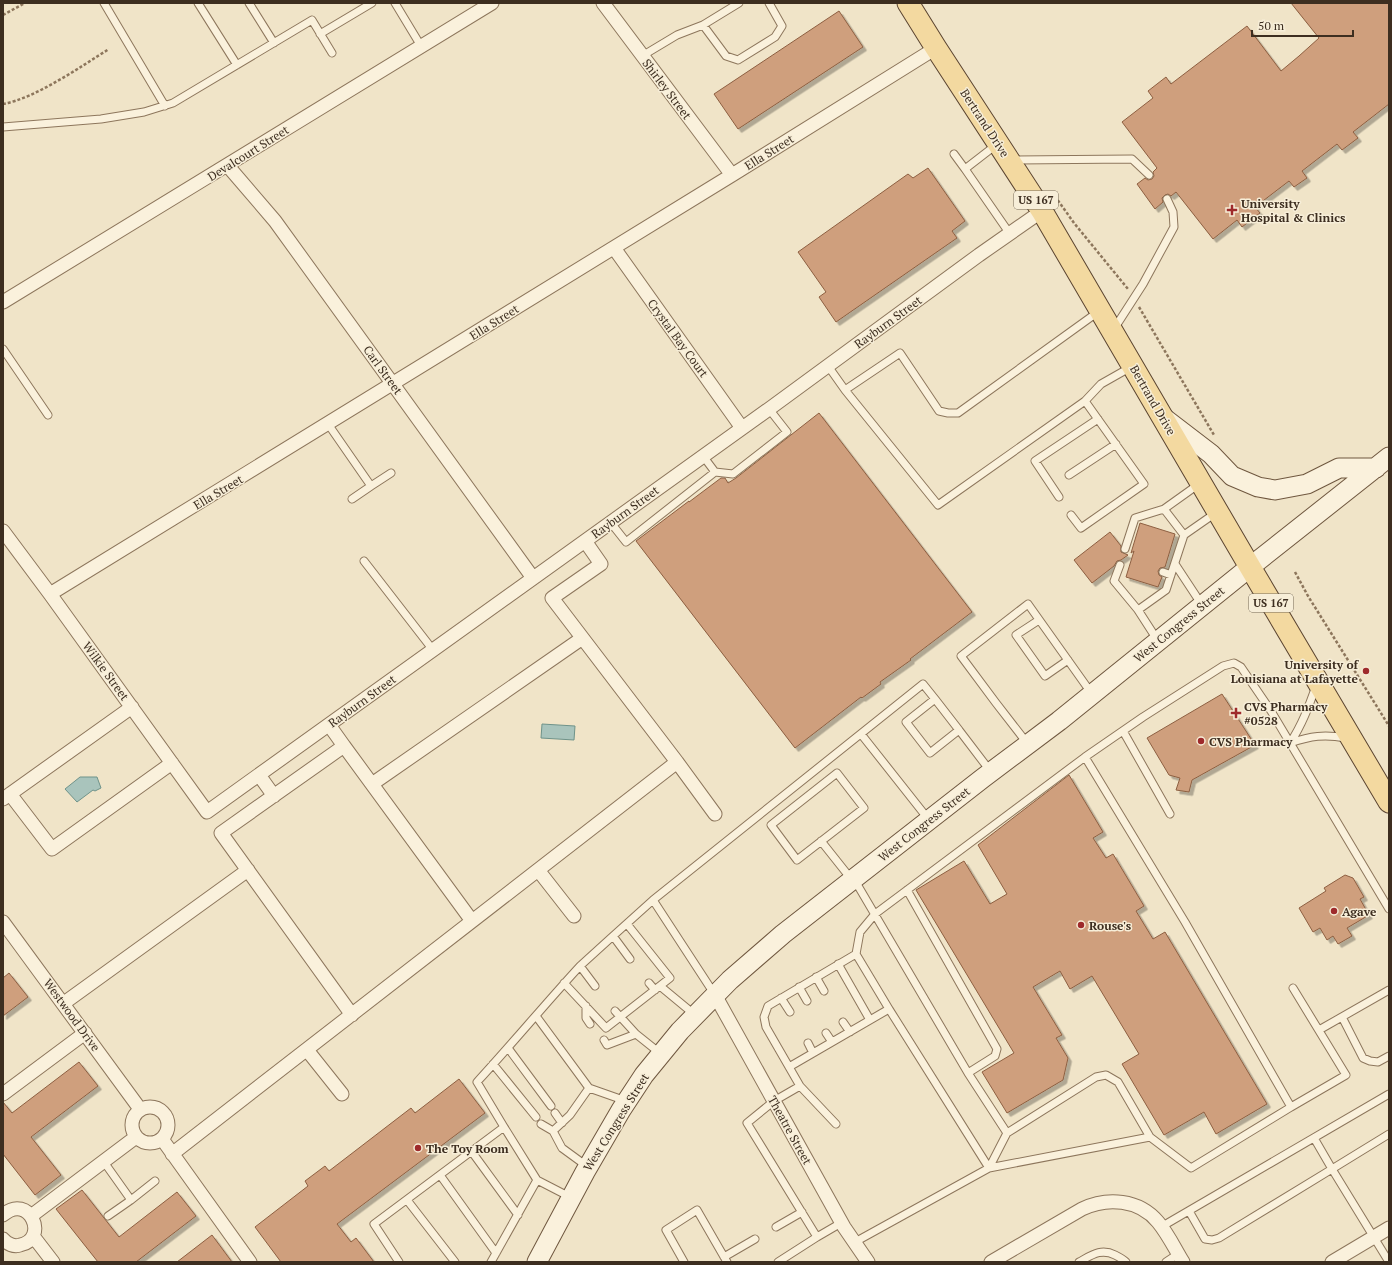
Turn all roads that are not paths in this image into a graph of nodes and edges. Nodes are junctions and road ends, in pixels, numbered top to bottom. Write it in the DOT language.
graph roads {
  1 [pos="104,3"];
  2 [pos="198,3"];
  3 [pos="249,3"];
  4 [pos="372,3"];
  5 [pos="395,3"];
  6 [pos="492,3"];
  7 [pos="603,3"];
  8 [pos="740,3"];
  9 [pos="769,3"];
  10 [pos="908,3"];
  11 [pos="704,25"];
  12 [pos="320,34"];
  13 [pos="274,43"];
  14 [pos="421,46"];
  15 [pos="936,48"];
  16 [pos="332,53"];
  17 [pos="642,56"];
  18 [pos="237,65"];
  19 [pos="165,106"];
  20 [pos="3,127"];
  21 [pos="1003,152"];
  22 [pos="954,154"];
  23 [pos="227,165"];
  24 [pos="965,170"];
  25 [pos="732,175"];
  26 [pos="1149,175"];
  27 [pos="1167,199"];
  28 [pos="1042,211"];
  29 [pos="1010,234"];
  30 [pos="614,248"];
  31 [pos="3,302"];
  32 [pos="1101,310"];
  33 [pos="1113,331"];
  34 [pos="3,349"];
  35 [pos="828,366"];
  36 [pos="1133,366"];
  37 [pos="393,384"];
  38 [pos="845,390"];
  39 [pos="1085,401"];
  40 [pos="769,409"];
  41 [pos="48,415"];
  42 [pos="1164,418"];
  43 [pos="1098,419"];
  44 [pos="328,424"];
  45 [pos="742,428"];
  46 [pos="1116,444"];
  47 [pos="704,456"];
  48 [pos="1382,462"];
  49 [pos="716,472"];
  50 [pos="391,473"];
  51 [pos="1069,475"];
  52 [pos="1201,482"];
  53 [pos="371,486"];
  54 [pos="1059,497"];
  55 [pos="352,499"];
  56 [pos="1164,509"];
  57 [pos="1218,512"];
  58 [pos="1071,515"];
  59 [pos="611,522"];
  60 [pos="3,531"];
  61 [pos="1184,535"];
  62 [pos="585,542"];
  63 [pos="1171,548"];
  64 [pos="1125,549"];
  65 [pos="1179,550"];
  66 [pos="364,561"];
  67 [pos="1175,564"];
  68 [pos="1120,565"];
  69 [pos="1250,567"];
  70 [pos="1163,572"];
  71 [pos="1171,574"];
  72 [pos="533,578"];
  73 [pos="50,594"];
  74 [pos="1202,605"];
  75 [pos="1138,610"];
  76 [pos="1039,620"];
  77 [pos="582,639"];
  78 [pos="1158,641"];
  79 [pos="433,650"];
  80 [pos="1068,660"];
  81 [pos="1318,682"];
  82 [pos="1092,694"];
  83 [pos="935,699"];
  84 [pos="132,707"];
  85 [pos="329,725"];
  86 [pos="958,730"];
  87 [pos="1123,731"];
  88 [pos="861,734"];
  89 [pos="1351,739"];
  90 [pos="1290,743"];
  91 [pos="1028,744"];
  92 [pos="344,746"];
  93 [pos="1085,756"];
  94 [pos="676,762"];
  95 [pos="172,763"];
  96 [pos="991,772"];
  97 [pos="259,775"];
  98 [pos="372,784"];
  99 [pos="6,796"];
  100 [pos="274,796"];
  101 [pos="1389,802"];
  102 [pos="207,812"];
  103 [pos="714,814"];
  104 [pos="1170,814"];
  105 [pos="929,820"];
  106 [pos="821,841"];
  107 [pos="248,870"];
  108 [pos="538,870"];
  109 [pos="853,879"];
  110 [pos="907,890"];
  111 [pos="653,900"];
  112 [pos="1389,909"];
  113 [pos="875,914"];
  114 [pos="574,916"];
  115 [pos="472,921"];
  116 [pos="3,922"];
  117 [pos="627,924"];
  118 [pos="613,936"];
  119 [pos="856,954"];
  120 [pos="630,959"];
  121 [pos="838,964"];
  122 [pos="580,966"];
  123 [pos="816,977"];
  124 [pos="564,983"];
  125 [pos="649,983"];
  126 [pos="595,986"];
  127 [pos="799,987"];
  128 [pos="658,988"];
  129 [pos="1293,988"];
  130 [pos="1389,990"];
  131 [pos="824,991"];
  132 [pos="715,995"];
  133 [pos="781,998"];
  134 [pos="807,1001"];
  135 [pos="64,1003"];
  136 [pos="586,1006"];
  137 [pos="889,1009"];
  138 [pos="615,1011"];
  139 [pos="790,1012"];
  140 [pos="352,1015"];
  141 [pos="695,1015"];
  142 [pos="536,1016"];
  143 [pos="620,1017"];
  144 [pos="1342,1017"];
  145 [pos="870,1020"];
  146 [pos="844,1022"];
  147 [pos="590,1024"];
  148 [pos="1319,1030"];
  149 [pos="826,1032"];
  150 [pos="850,1032"];
  151 [pos="85,1033"];
  152 [pos="636,1034"];
  153 [pos="604,1040"];
  154 [pos="832,1042"];
  155 [pos="808,1043"];
  156 [pos="508,1048"];
  157 [pos="307,1050"];
  158 [pos="813,1053"];
  159 [pos="661,1054"];
  160 [pos="1389,1056"];
  161 [pos="493,1064"];
  162 [pos="789,1067"];
  163 [pos="968,1073"];
  164 [pos="800,1086"];
  165 [pos="589,1088"];
  166 [pos="3,1094"];
  167 [pos="342,1094"];
  168 [pos="1389,1094"];
  169 [pos="774,1101"];
  170 [pos="626,1102"];
  171 [pos="551,1106"];
  172 [pos="1292,1107"];
  173 [pos="140,1109"];
  174 [pos="555,1113"];
  175 [pos="536,1117"];
  176 [pos="562,1123"];
  177 [pos="541,1124"];
  178 [pos="836,1124"];
  179 [pos="504,1127"];
  180 [pos="553,1131"];
  181 [pos="1007,1133"];
  182 [pos="1389,1134"];
  183 [pos="136,1137"];
  184 [pos="1150,1137"];
  185 [pos="1314,1138"];
  186 [pos="162,1139"];
  187 [pos="472,1152"];
  188 [pos="172,1154"];
  189 [pos="104,1162"];
  190 [pos="588,1167"];
  191 [pos="989,1168"];
  192 [pos="1332,1169"];
  193 [pos="440,1175"];
  194 [pos="537,1180"];
  195 [pos="155,1182"];
  196 [pos="571,1198"];
  197 [pos="131,1200"];
  198 [pos="407,1200"];
  199 [pos="1189,1211"];
  200 [pos="802,1212"];
  201 [pos="4,1213"];
  202 [pos="518,1215"];
  203 [pos="31,1216"];
  204 [pos="108,1216"];
  205 [pos="841,1223"];
  206 [pos="776,1227"];
  207 [pos="1161,1227"];
  208 [pos="1389,1228"];
  209 [pos="33,1236"];
  210 [pos="817,1237"];
  211 [pos="1374,1237"];
  212 [pos="755,1239"];
  213 [pos="3,1240"];
  214 [pos="855,1242"];
  215 [pos="496,1253"];
  216 [pos="1180,1258"];
  217 [pos="726,1259"];
  218 [pos="53,1262"];
  219 [pos="250,1262"];
  220 [pos="399,1262"];
  221 [pos="455,1262"];
  222 [pos="491,1262"];
  223 [pos="537,1262"];
  224 [pos="684,1262"];
  225 [pos="778,1262"];
  226 [pos="868,1262"];
  227 [pos="991,1262"];
  228 [pos="1079,1262"];
  229 [pos="1126,1262"];
  230 [pos="1166,1262"];
  231 [pos="1332,1262"];
  232 [pos="1389,1262"];
  1 -- 19 [label="lane"];
  2 -- 18 [label="lane"];
  3 -- 13 [label="lane"];
  4 -- 12 [label="lane"];
  5 -- 14 [label="lane"];
  6 -- 14 [label="street, Devalcourt Street"];
  7 -- 17 [label="street, Shirley Street"];
  8 -- 11 [label="lane"];
  9 -- 11 [label="lane"];
  10 -- 15 [label="main road, Bertrand Drive / US 167"];
  11 -- 17 [label="lane"];
  12 -- 13 [label="lane"];
  12 -- 16 [label="lane"];
  13 -- 18 [label="lane"];
  14 -- 23 [label="street, Devalcourt Street"];
  15 -- 21 [label="main road, Bertrand Drive / US 167"];
  15 -- 25 [label="street, Ella Street"];
  17 -- 25 [label="street, Shirley Street"];
  18 -- 19 [label="lane"];
  19 -- 20 [label="lane"];
  21 -- 24 [label="lane"];
  21 -- 26 [label="lane"];
  21 -- 28 [label="main road, Bertrand Drive / US 167"];
  22 -- 24 [label="lane"];
  23 -- 31 [label="street, Devalcourt Street"];
  23 -- 37 [label="street, Carl Street"];
  24 -- 29 [label="lane"];
  25 -- 30 [label="street, Ella Street"];
  27 -- 33 [label="lane"];
  28 -- 29 [label="street, Rayburn Street"];
  28 -- 32 [label="main road, Bertrand Drive / US 167"];
  29 -- 35 [label="street, Rayburn Street"];
  30 -- 37 [label="street, Ella Street"];
  30 -- 45 [label="street, Crystal Bay Court"];
  32 -- 33 [label="main road, Bertrand Drive / US 167"];
  32 -- 38 [label="lane"];
  33 -- 36 [label="main road, Bertrand Drive / US 167"];
  34 -- 41 [label="lane"];
  35 -- 38 [label="lane"];
  35 -- 40 [label="street, Rayburn Street"];
  36 -- 39 [label="lane"];
  36 -- 42 [label="main road, Bertrand Drive / US 167"];
  37 -- 44 [label="street, Ella Street"];
  37 -- 72 [label="street, Carl Street"];
  38 -- 39 [label="lane"];
  39 -- 43 [label="lane"];
  40 -- 45 [label="street, Rayburn Street"];
  40 -- 49 [label="lane"];
  42 -- 48 [label="main road"];
  42 -- 52 [label="main road, Bertrand Drive / US 167"];
  43 -- 46 [label="lane"];
  43 -- 54 [label="lane"];
  44 -- 53 [label="lane"];
  44 -- 73 [label="street, Ella Street"];
  45 -- 47 [label="street, Rayburn Street"];
  46 -- 51 [label="lane"];
  46 -- 58 [label="lane"];
  47 -- 49 [label="lane"];
  47 -- 59 [label="street, Rayburn Street"];
  48 -- 69 [label="main road, West Congress Street"];
  49 -- 59 [label="lane"];
  50 -- 53 [label="lane"];
  52 -- 56 [label="lane"];
  52 -- 57 [label="main road, Bertrand Drive / US 167"];
  53 -- 55 [label="lane"];
  56 -- 61 [label="lane"];
  56 -- 64 [label="lane"];
  57 -- 61 [label="lane"];
  57 -- 69 [label="main road, Bertrand Drive / US 167"];
  59 -- 62 [label="street, Rayburn Street"];
  60 -- 73 [label="street, Wilkie Street"];
  61 -- 65 [label="lane"];
  62 -- 72 [label="street, Rayburn Street"];
  62 -- 77 [label="street"];
  63 -- 65 [label="lane"];
  65 -- 67 [label="lane"];
  66 -- 79 [label="lane"];
  67 -- 71 [label="lane"];
  67 -- 74 [label="lane"];
  68 -- 75 [label="lane"];
  69 -- 74 [label="main road, West Congress Street"];
  69 -- 81 [label="main road, Bertrand Drive / US 167"];
  70 -- 71 [label="lane"];
  71 -- 75 [label="lane"];
  72 -- 79 [label="street, Rayburn Street"];
  73 -- 84 [label="street, Wilkie Street"];
  74 -- 78 [label="main road, West Congress Street"];
  75 -- 78 [label="lane"];
  76 -- 80 [label="lane"];
  76 -- 80 [label="lane"];
  76 -- 91 [label="lane"];
  77 -- 94 [label="street"];
  77 -- 98 [label="street"];
  78 -- 82 [label="main road, West Congress Street"];
  79 -- 85 [label="street, Rayburn Street"];
  80 -- 82 [label="lane"];
  81 -- 89 [label="main road, Bertrand Drive / US 167"];
  81 -- 90 [label="lane"];
  82 -- 91 [label="main road, West Congress Street"];
  83 -- 86 [label="lane"];
  83 -- 86 [label="lane"];
  83 -- 88 [label="lane"];
  84 -- 95 [label="street, Wilkie Street"];
  84 -- 99 [label="street"];
  85 -- 92 [label="street"];
  85 -- 97 [label="street, Rayburn Street"];
  86 -- 96 [label="lane"];
  87 -- 90 [label="lane"];
  87 -- 93 [label="lane"];
  87 -- 104 [label="lane"];
  88 -- 105 [label="lane"];
  88 -- 111 [label="lane"];
  89 -- 90 [label="lane"];
  89 -- 101 [label="main road, Bertrand Drive / US 167"];
  90 -- 112 [label="lane"];
  91 -- 96 [label="main road, West Congress Street"];
  92 -- 98 [label="street"];
  92 -- 100 [label="street"];
  93 -- 110 [label="lane"];
  93 -- 172 [label="lane"];
  94 -- 103 [label="street"];
  94 -- 108 [label="street"];
  95 -- 99 [label="street"];
  95 -- 102 [label="street, Wilkie Street"];
  96 -- 105 [label="main road, West Congress Street"];
  97 -- 100 [label="street"];
  97 -- 102 [label="street, Rayburn Street"];
  98 -- 115 [label="street"];
  100 -- 107 [label="street"];
  105 -- 109 [label="main road, West Congress Street"];
  106 -- 106 [label="lane"];
  106 -- 109 [label="lane"];
  107 -- 135 [label="street"];
  107 -- 140 [label="street"];
  108 -- 114 [label="street"];
  108 -- 115 [label="street"];
  109 -- 113 [label="lane"];
  109 -- 132 [label="main road, West Congress Street"];
  110 -- 113 [label="lane"];
  110 -- 163 [label="lane"];
  111 -- 117 [label="lane"];
  111 -- 132 [label="lane"];
  113 -- 119 [label="lane"];
  113 -- 163 [label="lane"];
  115 -- 140 [label="street"];
  116 -- 135 [label="street, Westwood Drive"];
  117 -- 118 [label="lane"];
  117 -- 128 [label="lane"];
  118 -- 120 [label="lane"];
  118 -- 122 [label="lane"];
  119 -- 121 [label="lane"];
  119 -- 137 [label="lane"];
  121 -- 123 [label="lane"];
  121 -- 145 [label="lane"];
  122 -- 124 [label="lane"];
  122 -- 126 [label="lane"];
  123 -- 127 [label="lane"];
  123 -- 131 [label="lane"];
  124 -- 136 [label="lane"];
  124 -- 142 [label="lane"];
  125 -- 128 [label="lane"];
  127 -- 133 [label="lane"];
  127 -- 134 [label="lane"];
  128 -- 141 [label="lane"];
  128 -- 143 [label="lane"];
  129 -- 148 [label="lane"];
  130 -- 144 [label="lane"];
  132 -- 141 [label="main road, West Congress Street"];
  132 -- 169 [label="street, Theatre Street"];
  133 -- 139 [label="lane"];
  133 -- 162 [label="lane"];
  135 -- 151 [label="street, Westwood Drive"];
  136 -- 143 [label="lane"];
  136 -- 147 [label="lane"];
  137 -- 145 [label="lane"];
  137 -- 191 [label="lane"];
  138 -- 143 [label="lane"];
  140 -- 157 [label="street"];
  141 -- 159 [label="main road, West Congress Street"];
  142 -- 156 [label="lane"];
  142 -- 165 [label="lane"];
  143 -- 152 [label="lane"];
  144 -- 148 [label="lane"];
  144 -- 160 [label="lane"];
  145 -- 150 [label="lane"];
  146 -- 150 [label="lane"];
  148 -- 172 [label="lane"];
  149 -- 154 [label="lane"];
  150 -- 154 [label="lane"];
  151 -- 166 [label="street"];
  151 -- 173 [label="street, Westwood Drive"];
  152 -- 153 [label="lane"];
  152 -- 159 [label="lane"];
  154 -- 158 [label="lane"];
  155 -- 158 [label="lane"];
  156 -- 161 [label="lane"];
  156 -- 171 [label="lane"];
  157 -- 167 [label="street"];
  157 -- 188 [label="street"];
  158 -- 162 [label="lane"];
  159 -- 170 [label="main road, West Congress Street"];
  161 -- 175 [label="lane"];
  161 -- 179 [label="lane"];
  162 -- 164 [label="lane"];
  163 -- 181 [label="lane"];
  164 -- 169 [label="lane"];
  164 -- 178 [label="lane"];
  165 -- 170 [label="lane"];
  165 -- 176 [label="lane"];
  168 -- 185 [label="lane"];
  169 -- 200 [label="lane"];
  169 -- 205 [label="street, Theatre Street"];
  170 -- 190 [label="main road, West Congress Street"];
  172 -- 184 [label="lane"];
  173 -- 183 [label="street"];
  173 -- 186 [label="street"];
  174 -- 176 [label="lane"];
  176 -- 180 [label="lane"];
  177 -- 180 [label="lane"];
  179 -- 187 [label="lane"];
  179 -- 194 [label="lane"];
  180 -- 190 [label="lane"];
  181 -- 184 [label="lane"];
  181 -- 191 [label="lane"];
  182 -- 192 [label="lane"];
  183 -- 186 [label="street"];
  183 -- 189 [label="street"];
  184 -- 191 [label="lane"];
  185 -- 192 [label="lane"];
  185 -- 199 [label="lane"];
  186 -- 188 [label="street"];
  187 -- 193 [label="lane"];
  187 -- 202 [label="lane"];
  188 -- 219 [label="street"];
  189 -- 197 [label="lane"];
  189 -- 203 [label="street"];
  190 -- 196 [label="main road, West Congress Street"];
  191 -- 214 [label="lane"];
  192 -- 199 [label="lane"];
  192 -- 211 [label="lane"];
  193 -- 198 [label="lane"];
  193 -- 215 [label="lane"];
  194 -- 196 [label="lane"];
  194 -- 202 [label="lane"];
  195 -- 197 [label="lane"];
  196 -- 223 [label="main road, West Congress Street"];
  197 -- 204 [label="lane"];
  198 -- 220 [label="lane"];
  198 -- 221 [label="lane"];
  199 -- 207 [label="lane"];
  200 -- 206 [label="lane"];
  200 -- 210 [label="lane"];
  201 -- 203 [label="street"];
  202 -- 215 [label="lane"];
  203 -- 209 [label="street"];
  205 -- 210 [label="lane"];
  205 -- 214 [label="street, Theatre Street"];
  207 -- 216 [label="street"];
  207 -- 227 [label="street"];
  208 -- 211 [label="street"];
  209 -- 213 [label="street"];
  209 -- 218 [label="street"];
  210 -- 225 [label="lane"];
  211 -- 231 [label="street"];
  211 -- 232 [label="lane"];
  212 -- 217 [label="lane"];
  214 -- 226 [label="street, Theatre Street"];
  215 -- 222 [label="lane"];
  216 -- 230 [label="lane"];
  217 -- 224 [label="lane"];
  228 -- 229 [label="lane"];
}
